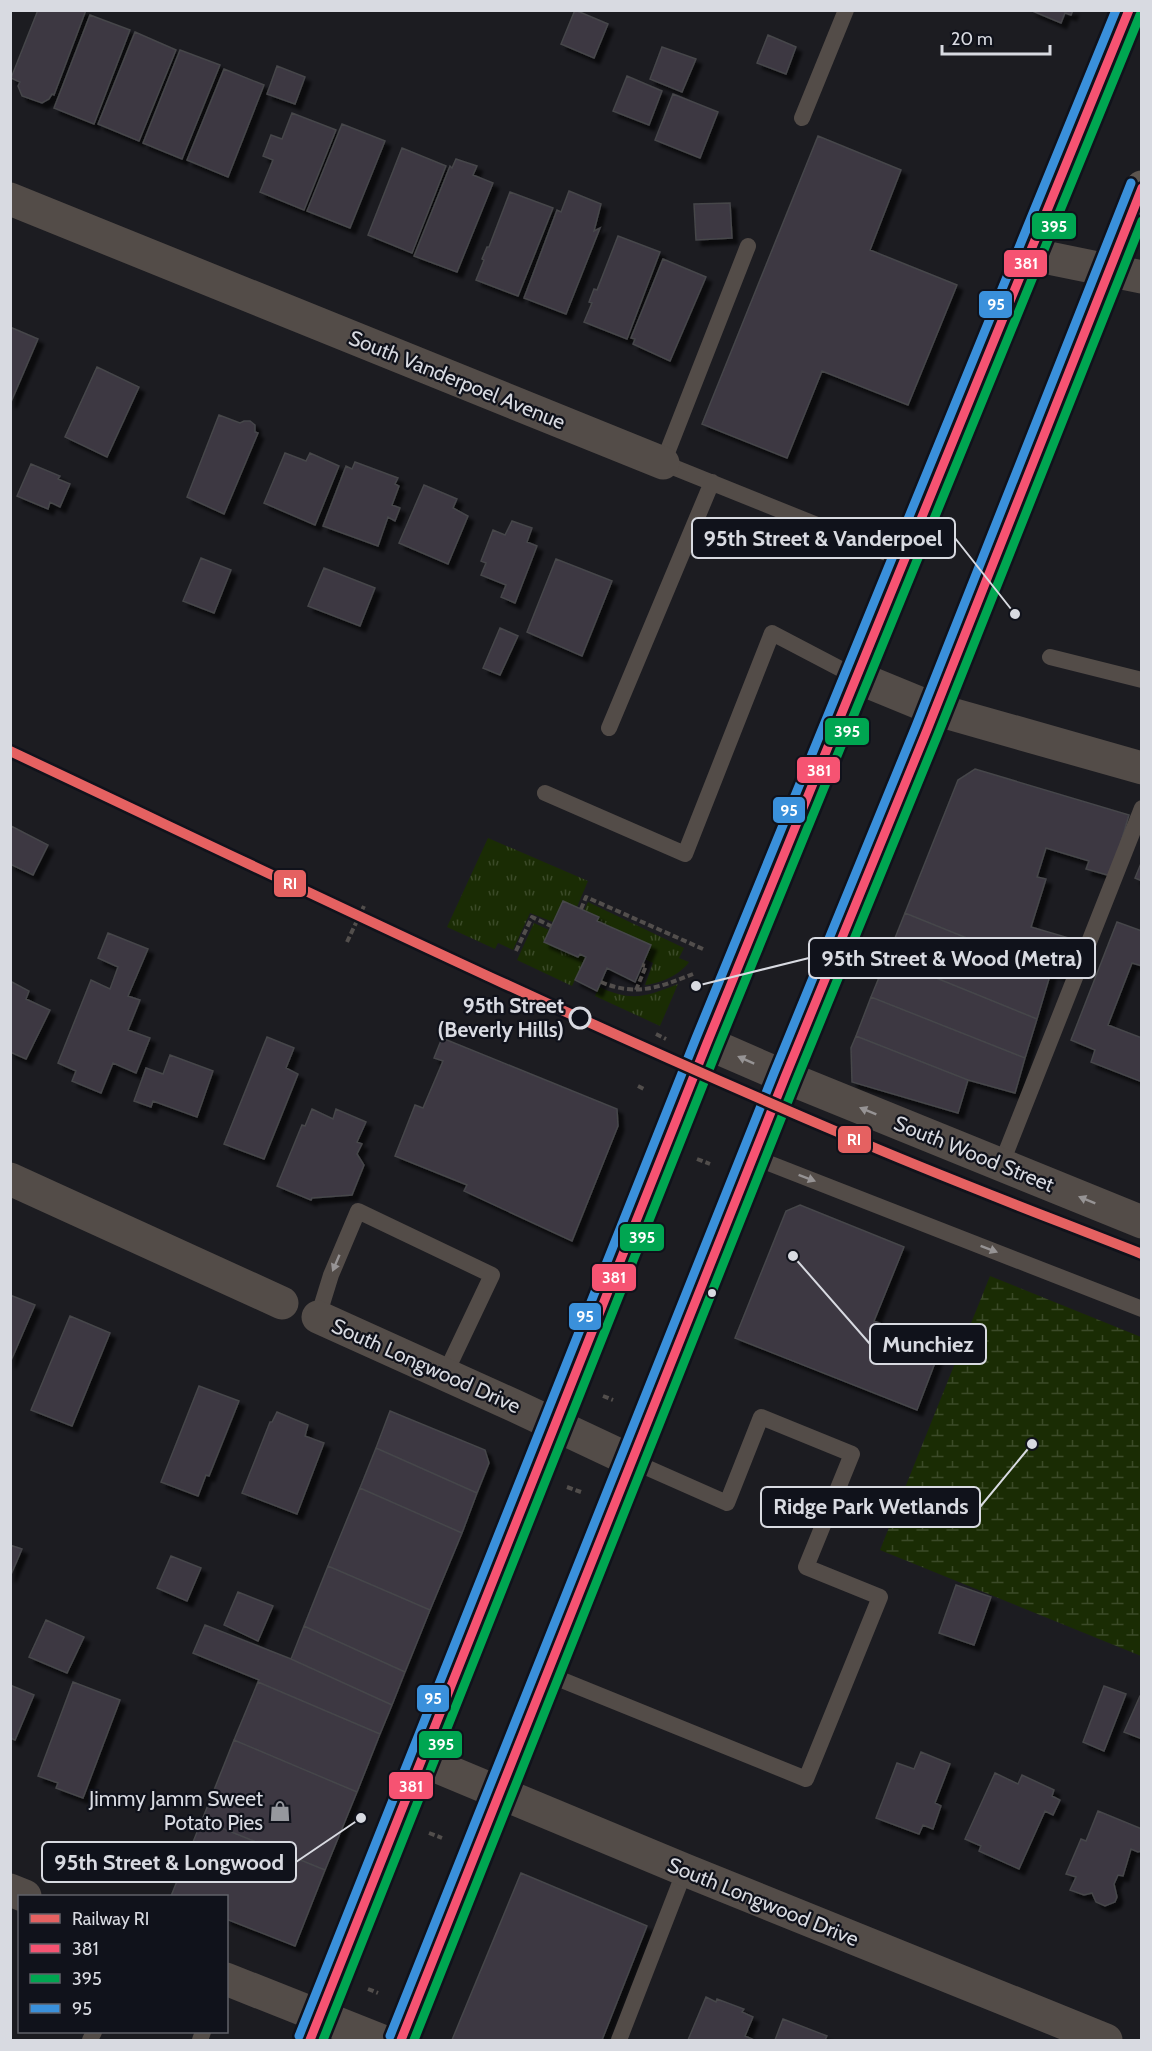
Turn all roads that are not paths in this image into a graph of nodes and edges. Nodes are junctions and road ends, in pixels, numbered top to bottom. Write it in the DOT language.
graph roads {
  1 [pos="846,10"];
  2 [pos="1129,10"];
  3 [pos="802,118"];
  4 [pos="1142,188"];
  5 [pos="10,199"];
  6 [pos="748,246"];
  7 [pos="1029,254"];
  8 [pos="1108,270"];
  9 [pos="1142,277"];
  10 [pos="663,463"];
  11 [pos="712,482"];
  12 [pos="904,560"];
  13 [pos="1050,657"];
  14 [pos="856,677"];
  15 [pos="1142,680"];
  16 [pos="934,710"];
  17 [pos="609,728"];
  18 [pos="1142,768"];
  19 [pos="545,793"];
  20 [pos="1142,808"];
  21 [pos="706,1043"];
  22 [pos="785,1077"];
  23 [pos="753,1157"];
  24 [pos="1001,1165"];
  25 [pos="10,1179"];
  26 [pos="1142,1222"];
  27 [pos="282,1303"];
  28 [pos="1142,1309"];
  29 [pos="318,1317"];
  30 [pos="445,1374"];
  31 [pos="554,1425"];
  32 [pos="632,1461"];
  33 [pos="547,1674"];
  34 [pos="421,1760"];
  35 [pos="500,1792"];
  36 [pos="685,1870"];
  37 [pos="228,1980"];
  38 [pos="315,2028"];
  39 [pos="380,2040"];
  40 [pos="401,2040"];
  41 [pos="619,2040"];
  42 [pos="1106,2040"];
  1 -- 3 [label="lane"];
  2 -- 7 [label="main road"];
  4 -- 8 [label="main road"];
  5 -- 10 [label="street, South Vanderpoel Avenue"];
  6 -- 10 [label="lane"];
  7 -- 8 [label="street"];
  7 -- 12 [label="main road"];
  8 -- 9 [label="street"];
  8 -- 16 [label="main road"];
  10 -- 11 [label="lane, South Vanderpoel Avenue"];
  11 -- 12 [label="lane, South Vanderpoel Avenue"];
  11 -- 17 [label="lane"];
  12 -- 14 [label="main road"];
  13 -- 15 [label="lane"];
  14 -- 16 [label="street"];
  14 -- 19 [label="lane"];
  14 -- 21 [label="main road"];
  16 -- 18 [label="street"];
  16 -- 22 [label="main road"];
  20 -- 24 [label="lane"];
  22 -- 21 [label="street, South Wood Street, one-way"];
  21 -- 31 [label="main road"];
  22 -- 23 [label="main road"];
  24 -- 22 [label="street, South Wood Street, one-way"];
  23 -- 28 [label="lane, one-way"];
  23 -- 32 [label="main road"];
  26 -- 24 [label="street, South Wood Street, one-way"];
  25 -- 27 [label="street"];
  29 -- 30 [label="street, South Longwood Drive"];
  30 -- 29 [label="lane, one-way"];
  30 -- 31 [label="street, South Longwood Drive"];
  31 -- 32 [label="street, South Longwood Drive"];
  31 -- 34 [label="main road"];
  32 -- 33 [label="main road"];
  32 -- 33 [label="lane"];
  33 -- 35 [label="main road"];
  34 -- 35 [label="street, South Longwood Drive"];
  34 -- 38 [label="main road"];
  35 -- 36 [label="street, South Longwood Drive"];
  35 -- 40 [label="main road"];
  36 -- 41 [label="lane"];
  36 -- 42 [label="street, South Longwood Drive"];
  37 -- 38 [label="street"];
  38 -- 39 [label="street"];
}
